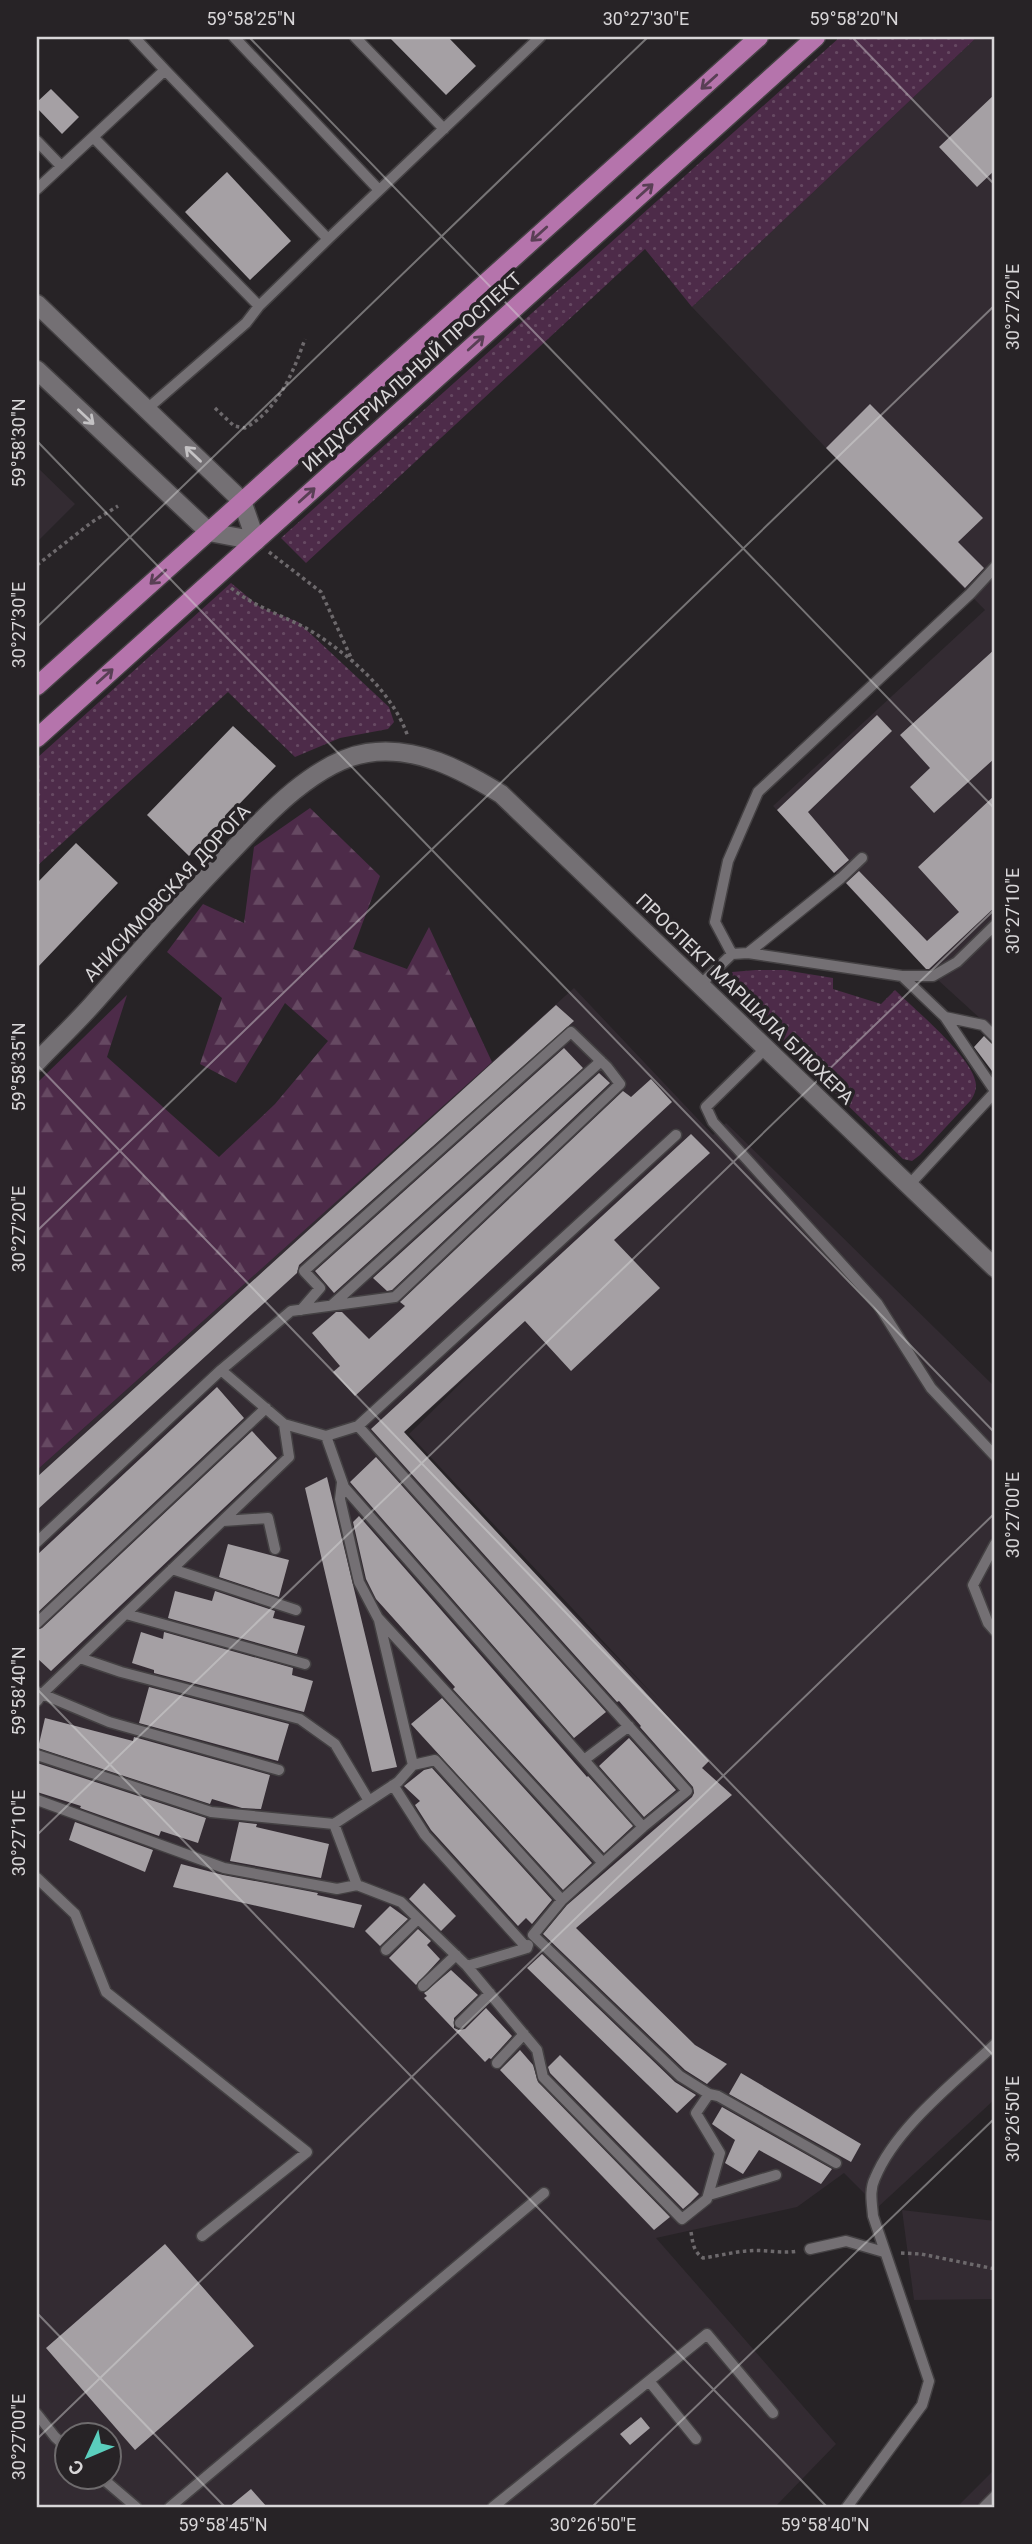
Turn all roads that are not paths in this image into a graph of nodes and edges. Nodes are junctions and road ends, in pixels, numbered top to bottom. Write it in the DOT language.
graph roads {
  1 [pos="134,37"];
  2 [pos="234,37"];
  3 [pos="355,37"];
  4 [pos="540,37"];
  5 [pos="759,37"];
  6 [pos="816,37"];
  7 [pos="165,70"];
  8 [pos="444,129"];
  9 [pos="93,138"];
  10 [pos="37,141"];
  11 [pos="61,166"];
  12 [pos="37,189"];
  13 [pos="379,190"];
  14 [pos="328,239"];
  15 [pos="37,304"];
  16 [pos="258,306"];
  17 [pos="37,370"];
  18 [pos="147,409"];
  19 [pos="242,502"];
  20 [pos="209,532"];
  21 [pos="256,541"];
  22 [pos="995,567"];
  23 [pos="37,686"];
  24 [pos="37,738"];
  25 [pos="459,769"];
  26 [pos="862,858"];
  27 [pos="995,925"];
  28 [pos="748,953"];
  29 [pos="732,954"];
  30 [pos="902,976"];
  31 [pos="700,985"];
  32 [pos="945,1017"];
  33 [pos="995,1037"];
  34 [pos="766,1048"];
  35 [pos="601,1061"];
  36 [pos="37,1062"];
  37 [pos="995,1092"];
  38 [pos="676,1135"];
  39 [pos="909,1185"];
  40 [pos="995,1268"];
  41 [pos="332,1305"];
  42 [pos="301,1310"];
  43 [pos="221,1370"];
  44 [pos="266,1408"];
  45 [pos="284,1424"];
  46 [pos="358,1426"];
  47 [pos="326,1436"];
  48 [pos="995,1456"];
  49 [pos="342,1482"];
  50 [pos="222,1521"];
  51 [pos="37,1542"];
  52 [pos="995,1544"];
  53 [pos="275,1549"];
  54 [pos="172,1569"];
  55 [pos="296,1610"];
  56 [pos="126,1614"];
  57 [pos="379,1620"];
  58 [pos="37,1623"];
  59 [pos="995,1631"];
  60 [pos="79,1658"];
  61 [pos="305,1664"];
  62 [pos="38,1696"];
  63 [pos="629,1726"];
  64 [pos="37,1755"];
  65 [pos="584,1760"];
  66 [pos="413,1765"];
  67 [pos="279,1770"];
  68 [pos="393,1785"];
  69 [pos="37,1800"];
  70 [pos="369,1801"];
  71 [pos="334,1824"];
  72 [pos="643,1827"];
  73 [pos="603,1863"];
  74 [pos="37,1878"];
  75 [pos="357,1885"];
  76 [pos="562,1900"];
  77 [pos="418,1919"];
  78 [pos="533,1936"];
  79 [pos="527,1948"];
  80 [pos="386,1950"];
  81 [pos="456,1955"];
  82 [pos="467,1966"];
  83 [pos="423,1986"];
  84 [pos="490,1993"];
  85 [pos="460,2023"];
  86 [pos="524,2034"];
  87 [pos="995,2044"];
  88 [pos="497,2063"];
  89 [pos="709,2094"];
  90 [pos="836,2164"];
  91 [pos="776,2175"];
  92 [pos="544,2193"];
  93 [pos="709,2195"];
  94 [pos="202,2236"];
  95 [pos="810,2249"];
  96 [pos="884,2252"];
  97 [pos="649,2381"];
  98 [pos="773,2413"];
  99 [pos="37,2414"];
  100 [pos="52,2431"];
  101 [pos="696,2439"];
  102 [pos="119,2492"];
  103 [pos="995,2496"];
  104 [pos="136,2507"];
  105 [pos="170,2507"];
  106 [pos="493,2507"];
  107 [pos="847,2507"];
  108 [pos="984,2507"];
  1 -- 7 [label="lane"];
  2 -- 13 [label="lane"];
  3 -- 8 [label="lane"];
  4 -- 8 [label="lane"];
  5 -- 19 [label="main road, ИНДУСТРИАЛЬНЫЙ ПРОСПЕКТ, one-way"];
  21 -- 6 [label="main road, ИНДУСТРИАЛЬНЫЙ ПРОСПЕКТ, one-way"];
  7 -- 9 [label="lane"];
  7 -- 14 [label="lane"];
  8 -- 13 [label="lane"];
  9 -- 11 [label="lane"];
  9 -- 16 [label="lane"];
  10 -- 11 [label="lane"];
  11 -- 12 [label="lane"];
  13 -- 14 [label="lane"];
  14 -- 16 [label="lane"];
  15 -- 18 [label="street"];
  16 -- 18 [label="lane"];
  17 -- 20 [label="street, one-way"];
  19 -- 18 [label="street, one-way"];
  19 -- 20 [label="main road, ИНДУСТРИАЛЬНЫЙ ПРОСПЕКТ"];
  19 -- 21 [label="street"];
  20 -- 21 [label="street"];
  20 -- 23 [label="main road, ИНДУСТРИАЛЬНЫЙ ПРОСПЕКТ, one-way"];
  24 -- 21 [label="main road, ИНДУСТРИАЛЬНЫЙ ПРОСПЕКТ, one-way"];
  22 -- 29 [label="lane"];
  25 -- 31 [label="street, ПРОСПЕКТ МАРШАЛА БЛЮХЕРА"];
  25 -- 36 [label="street, АНИСИМОВСКАЯ ДОРОГА"];
  26 -- 28 [label="lane"];
  27 -- 30 [label="lane"];
  28 -- 29 [label="lane"];
  28 -- 30 [label="lane"];
  29 -- 31 [label="lane"];
  30 -- 32 [label="lane"];
  31 -- 34 [label="street, ПРОСПЕКТ МАРШАЛА БЛЮХЕРА"];
  32 -- 33 [label="lane"];
  32 -- 37 [label="lane"];
  34 -- 39 [label="street, ПРОСПЕКТ МАРШАЛА БЛЮХЕРА"];
  34 -- 48 [label="lane"];
  35 -- 41 [label="lane"];
  35 -- 41 [label="lane"];
  35 -- 42 [label="lane"];
  37 -- 39 [label="lane"];
  38 -- 46 [label="lane"];
  39 -- 40 [label="street, ПРОСПЕКТ МАРШАЛА БЛЮХЕРА"];
  41 -- 42 [label="lane"];
  42 -- 43 [label="lane"];
  43 -- 44 [label="lane"];
  43 -- 51 [label="lane"];
  44 -- 45 [label="lane"];
  44 -- 58 [label="lane"];
  45 -- 47 [label="lane"];
  45 -- 50 [label="lane"];
  46 -- 47 [label="lane"];
  46 -- 63 [label="lane"];
  47 -- 49 [label="lane"];
  49 -- 57 [label="lane"];
  49 -- 65 [label="lane"];
  50 -- 53 [label="lane"];
  50 -- 54 [label="lane"];
  52 -- 59 [label="lane"];
  54 -- 55 [label="lane"];
  54 -- 56 [label="lane"];
  56 -- 60 [label="lane"];
  56 -- 61 [label="lane"];
  57 -- 66 [label="lane"];
  57 -- 73 [label="lane"];
  60 -- 62 [label="lane"];
  60 -- 70 [label="lane"];
  62 -- 67 [label="lane"];
  63 -- 65 [label="lane"];
  63 -- 72 [label="lane"];
  64 -- 71 [label="lane"];
  65 -- 72 [label="lane"];
  66 -- 68 [label="lane"];
  66 -- 76 [label="lane"];
  68 -- 70 [label="lane"];
  68 -- 79 [label="lane"];
  69 -- 75 [label="lane"];
  70 -- 71 [label="lane"];
  71 -- 75 [label="lane"];
  72 -- 73 [label="lane"];
  73 -- 76 [label="lane"];
  74 -- 94 [label="lane"];
  75 -- 77 [label="lane"];
  76 -- 78 [label="lane"];
  77 -- 80 [label="lane"];
  77 -- 81 [label="lane"];
  78 -- 79 [label="lane"];
  78 -- 89 [label="lane"];
  79 -- 82 [label="lane"];
  81 -- 82 [label="lane"];
  81 -- 83 [label="lane"];
  82 -- 84 [label="lane"];
  84 -- 85 [label="lane"];
  84 -- 86 [label="lane"];
  86 -- 88 [label="lane"];
  86 -- 93 [label="lane"];
  87 -- 96 [label="lane"];
  89 -- 90 [label="lane"];
  89 -- 93 [label="lane"];
  91 -- 93 [label="lane"];
  92 -- 105 [label="lane"];
  95 -- 96 [label="lane"];
  96 -- 107 [label="lane"];
  97 -- 98 [label="lane"];
  97 -- 101 [label="lane"];
  97 -- 106 [label="lane"];
  99 -- 100 [label="lane"];
  102 -- 104 [label="lane"];
  103 -- 108 [label="lane"];
}
